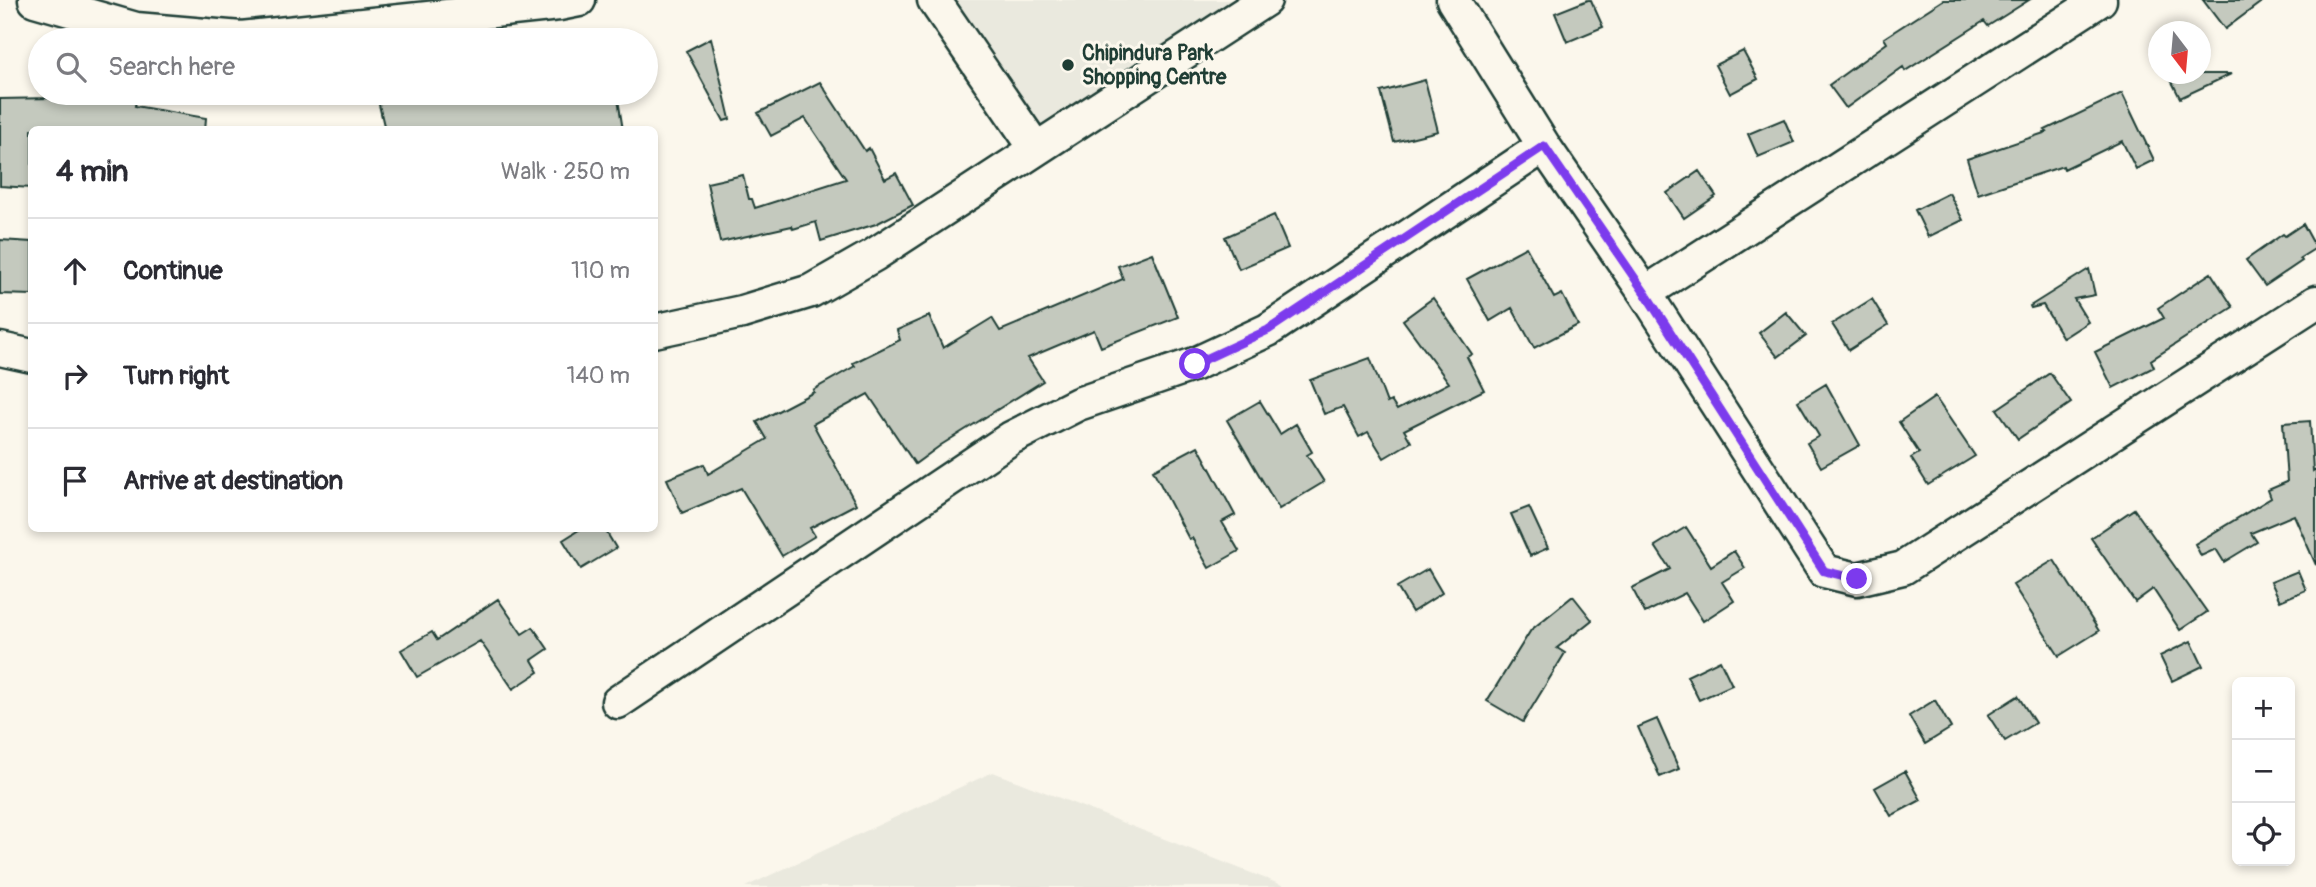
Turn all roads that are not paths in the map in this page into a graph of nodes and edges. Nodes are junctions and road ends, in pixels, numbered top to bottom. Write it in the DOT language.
graph roads {
  1 [pos="35,0"];
  2 [pos="579,0"];
  3 [pos="934,0"];
  4 [pos="1265,0"];
  5 [pos="1453,0"];
  6 [pos="2100,0"];
  7 [pos="133,28"];
  8 [pos="336,28"];
  9 [pos="1544,146"];
  10 [pos="1037,149"];
  11 [pos="1645,293"];
  12 [pos="2316,302"];
  13 [pos="658,330"];
  14 [pos="0,349"];
  15 [pos="28,355"];
  16 [pos="618,702"];
  1 -- 7 [label="street"];
  2 -- 8 [label="street"];
  3 -- 10 [label="street"];
  4 -- 10 [label="street"];
  5 -- 9 [label="street"];
  6 -- 11 [label="street"];
  9 -- 11 [label="street"];
  9 -- 16 [label="street"];
  10 -- 13 [label="street"];
  11 -- 12 [label="street"];
  14 -- 15 [label="street"];
}
